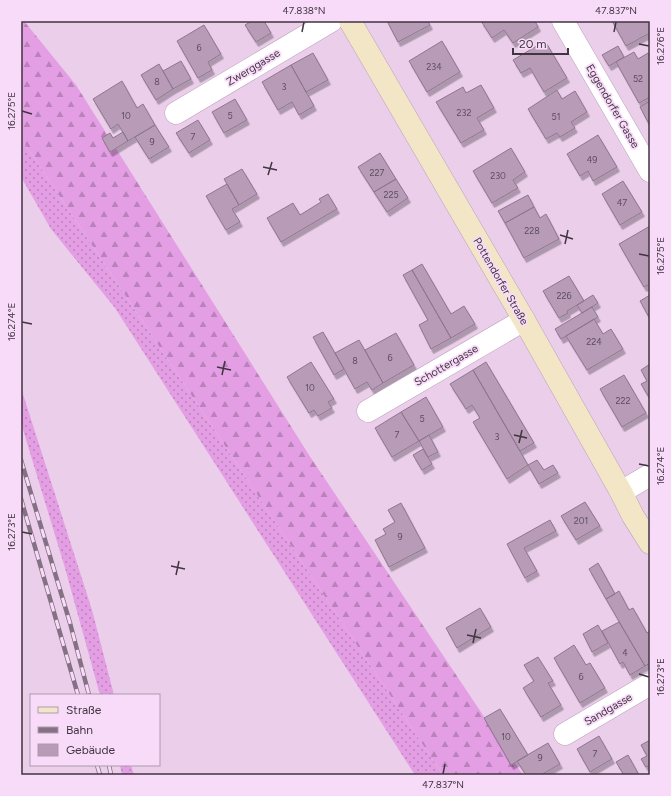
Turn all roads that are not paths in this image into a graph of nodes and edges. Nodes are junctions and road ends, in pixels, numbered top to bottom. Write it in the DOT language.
graph roads {
  1 [pos="331,21"];
  2 [pos="350,21"];
  3 [pos="563,21"];
  4 [pos="176,113"];
  5 [pos="650,171"];
  6 [pos="524,320"];
  7 [pos="368,411"];
  8 [pos="650,475"];
  9 [pos="621,492"];
  10 [pos="650,543"];
  11 [pos="650,684"];
  12 [pos="565,734"];
  1 -- 4 [label="street, Zwerggasse"];
  2 -- 6 [label="main road, Pottendorfer Straße"];
  3 -- 5 [label="street, Eggendorfer Gasse"];
  6 -- 7 [label="street, Schottergasse"];
  6 -- 9 [label="main road, Pottendorfer Straße"];
  8 -- 9 [label="street"];
  9 -- 10 [label="main road, Pottendorfer Straße"];
  11 -- 12 [label="street, Sandgasse"];
}
